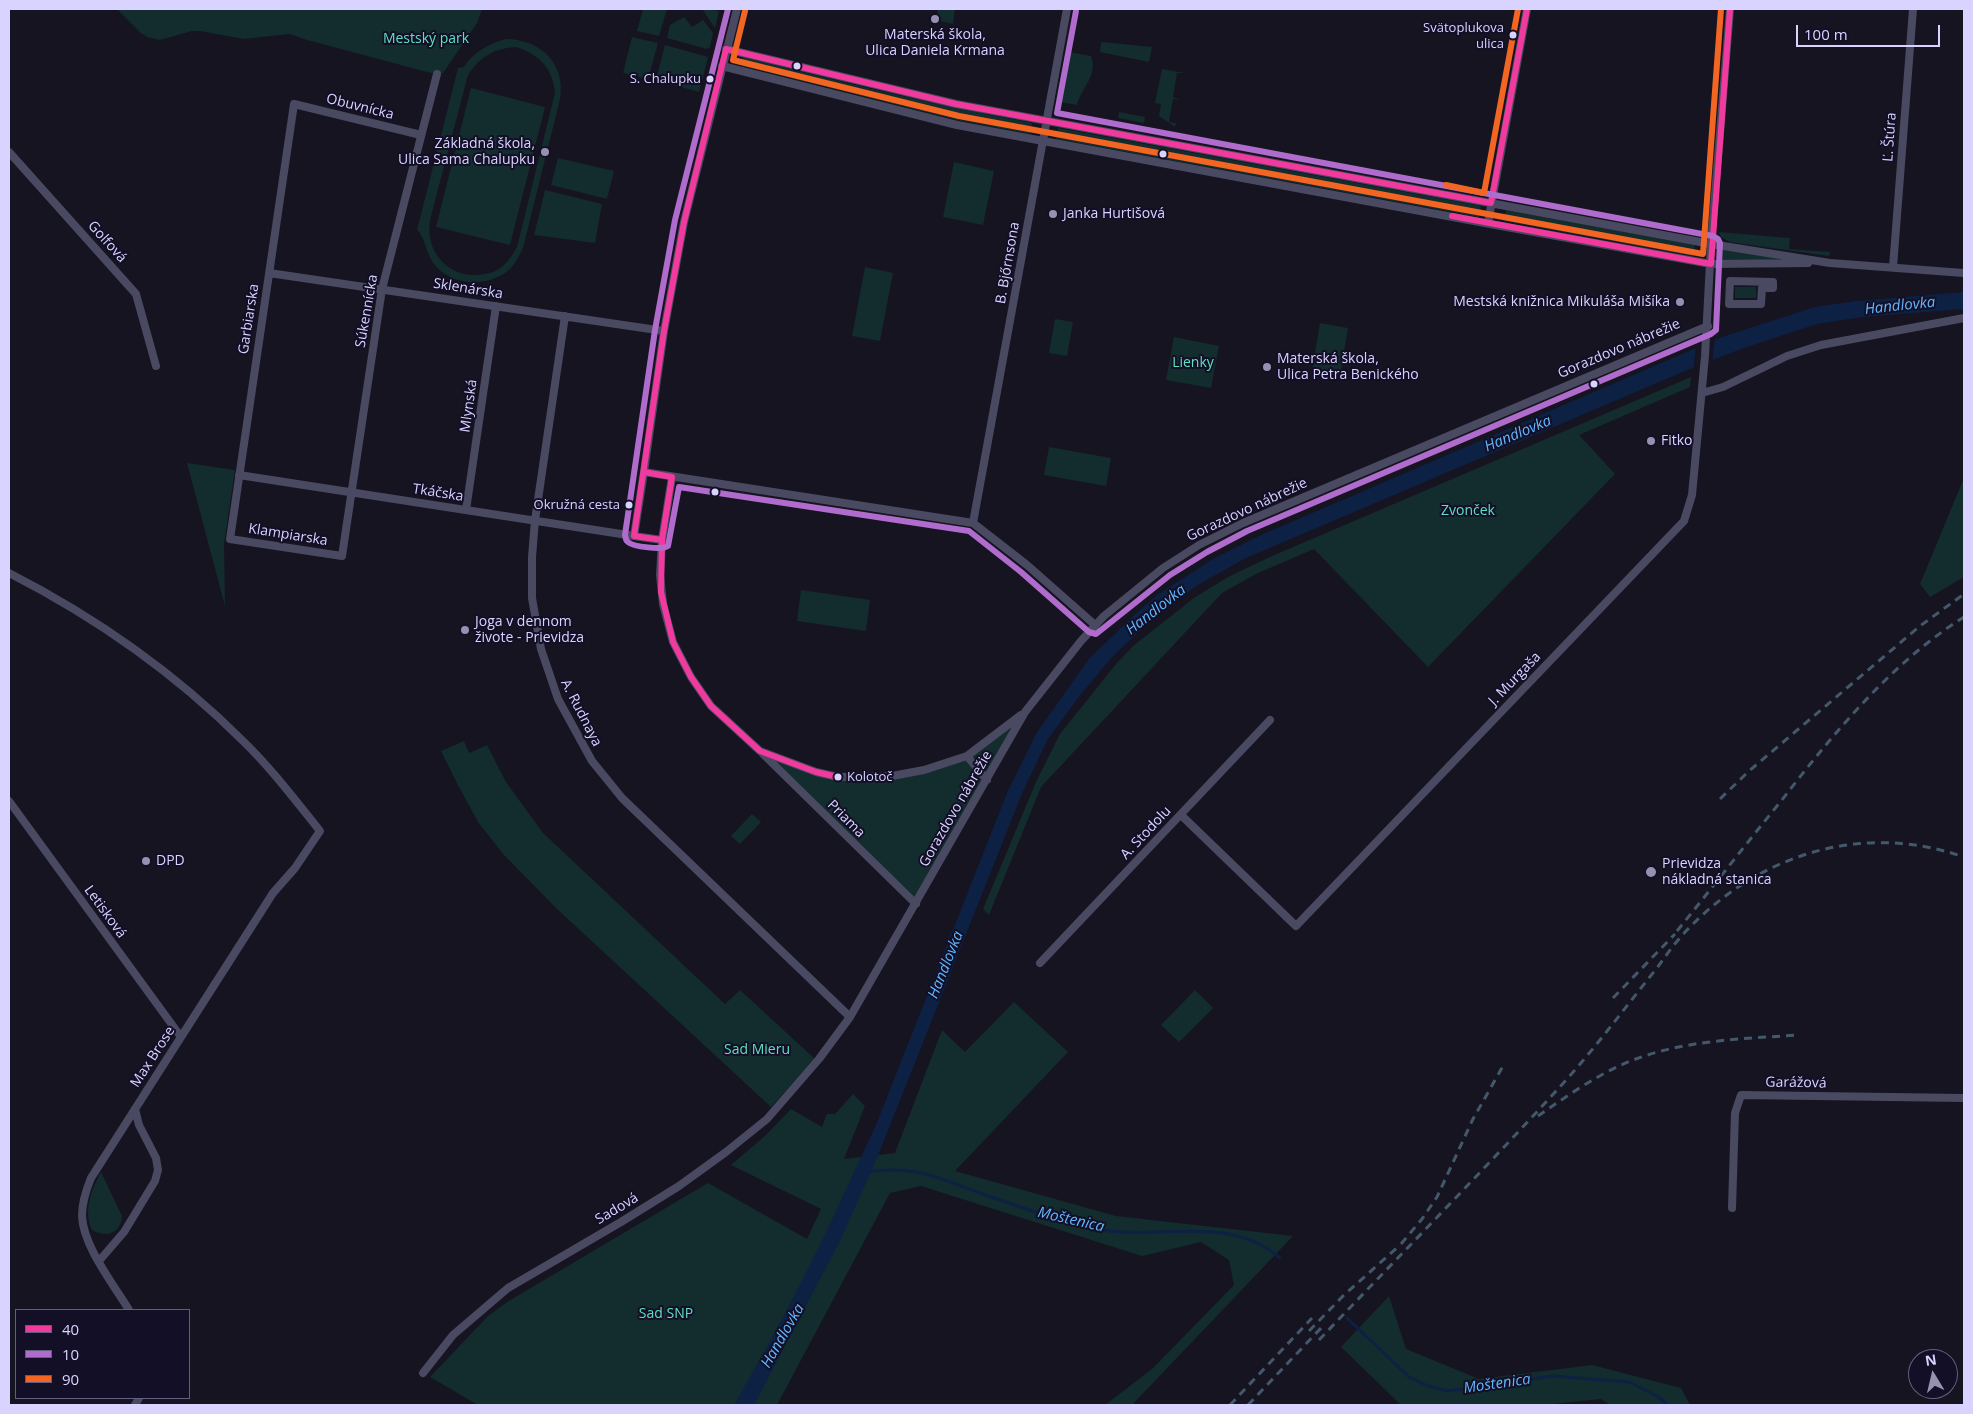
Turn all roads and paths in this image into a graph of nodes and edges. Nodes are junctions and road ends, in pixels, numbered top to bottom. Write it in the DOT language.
graph roads {
  1 [pos="737,9"];
  2 [pos="1067,9"];
  3 [pos="1527,9"];
  4 [pos="1730,9"];
  5 [pos="1913,9"];
  6 [pos="726,49"];
  7 [pos="722,66"];
  8 [pos="437,74"];
  9 [pos="294,104"];
  10 [pos="1047,120"];
  11 [pos="421,135"];
  12 [pos="1043,142"];
  13 [pos="9,152"];
  14 [pos="1492,203"];
  15 [pos="1488,223"];
  16 [pos="1711,244"];
  17 [pos="1830,263"];
  18 [pos="1711,264"];
  19 [pos="1893,267"];
  20 [pos="269,273"];
  21 [pos="1964,273"];
  22 [pos="382,289"];
  23 [pos="1761,304"];
  24 [pos="496,306"];
  25 [pos="565,316"];
  26 [pos="1964,318"];
  27 [pos="1708,326"];
  28 [pos="664,331"];
  29 [pos="156,366"];
  30 [pos="1702,393"];
  31 [pos="644,472"];
  32 [pos="239,475"];
  33 [pos="672,477"];
  34 [pos="352,492"];
  35 [pos="466,510"];
  36 [pos="535,520"];
  37 [pos="974,522"];
  38 [pos="634,536"];
  39 [pos="230,539"];
  40 [pos="662,540"];
  41 [pos="342,556"];
  42 [pos="9,572"];
  43 [pos="1095,625"];
  44 [pos="1025,712"];
  45 [pos="1270,720"];
  46 [pos="760,751"];
  47 [pos="967,756"];
  48 [pos="987,780"];
  49 [pos="9,801"];
  50 [pos="1181,815"];
  51 [pos="916,904"];
  52 [pos="1040,963"];
  53 [pos="850,1017"];
  54 [pos="181,1037"];
  55 [pos="819,1060"];
  56 [pos="1964,1098"];
  57 [pos="135,1109"];
  58 [pos="1732,1208"];
  59 [pos="99,1260"];
  60 [pos="128,1309"];
  61 [pos="423,1373"];
  1 -- 6 [label="street"];
  2 -- 10 [label="street, B. Bjőrnsona"];
  3 -- 14 [label="street"];
  4 -- 16 [label="street, J. Murgaša"];
  5 -- 19 [label="street, Ľ. Štúra"];
  6 -- 7 [label="street"];
  6 -- 10 [label="street"];
  7 -- 12 [label="street"];
  7 -- 28 [label="street"];
  8 -- 11 [label="street, Súkennícka"];
  9 -- 11 [label="street, Obuvnícka"];
  9 -- 20 [label="street, Garbiarska"];
  10 -- 12 [label="street, B. Bjőrnsona"];
  10 -- 14 [label="street"];
  11 -- 22 [label="street, Súkennícka"];
  12 -- 15 [label="street"];
  12 -- 37 [label="street, B. Bjőrnsona"];
  13 -- 29 [label="street, Golfová"];
  14 -- 15 [label="street"];
  14 -- 16 [label="street"];
  15 -- 18 [label="street"];
  16 -- 17 [label="street"];
  16 -- 18 [label="street, J. Murgaša"];
  17 -- 18 [label="street"];
  17 -- 19 [label="street"];
  18 -- 27 [label="street, J. Murgaša"];
  19 -- 21 [label="street"];
  20 -- 22 [label="street, Sklenárska"];
  20 -- 32 [label="street, Garbiarska"];
  22 -- 24 [label="street, Sklenárska"];
  22 -- 34 [label="street, Súkennícka"];
  23 -- 23 [label="street"];
  24 -- 25 [label="street, Sklenárska"];
  24 -- 35 [label="street, Mlynská"];
  25 -- 28 [label="street, Sklenárska"];
  25 -- 36 [label="street, A. Rudnaya"];
  26 -- 30 [label="street"];
  27 -- 30 [label="street, J. Murgaša"];
  27 -- 43 [label="street, Gorazdovo nábrežie"];
  28 -- 31 [label="street"];
  30 -- 50 [label="street, J. Murgaša"];
  31 -- 33 [label="street"];
  31 -- 38 [label="street"];
  32 -- 34 [label="street, Tkáčska"];
  32 -- 39 [label="street, Garbiarska"];
  33 -- 37 [label="street"];
  33 -- 40 [label="street"];
  34 -- 35 [label="street, Tkáčska"];
  34 -- 41 [label="street, Súkennícka"];
  35 -- 36 [label="street, Tkáčska"];
  36 -- 38 [label="street, Tkáčska"];
  36 -- 53 [label="street, A. Rudnaya"];
  37 -- 43 [label="street"];
  38 -- 40 [label="street"];
  39 -- 41 [label="street, Klampiarska"];
  40 -- 46 [label="street"];
  42 -- 54 [label="street, Max Brose"];
  43 -- 44 [label="street, Gorazdovo nábrežie"];
  44 -- 47 [label="street"];
  44 -- 48 [label="street, Gorazdovo nábrežie"];
  45 -- 50 [label="street, A. Stodolu"];
  46 -- 47 [label="street"];
  46 -- 51 [label="street, Priama"];
  47 -- 48 [label="street"];
  48 -- 51 [label="street, Gorazdovo nábrežie"];
  49 -- 54 [label="street, Letisková"];
  50 -- 52 [label="street, A. Stodolu"];
  51 -- 53 [label="street, Gorazdovo nábrežie"];
  53 -- 55 [label="street, Gorazdovo nábrežie"];
  54 -- 57 [label="street, Max Brose"];
  55 -- 61 [label="street, Sadová"];
  56 -- 58 [label="street, Garážová"];
  57 -- 59 [label="street, Max Brose"];
  57 -- 59 [label="street"];
  59 -- 60 [label="street, Max Brose"];
}
